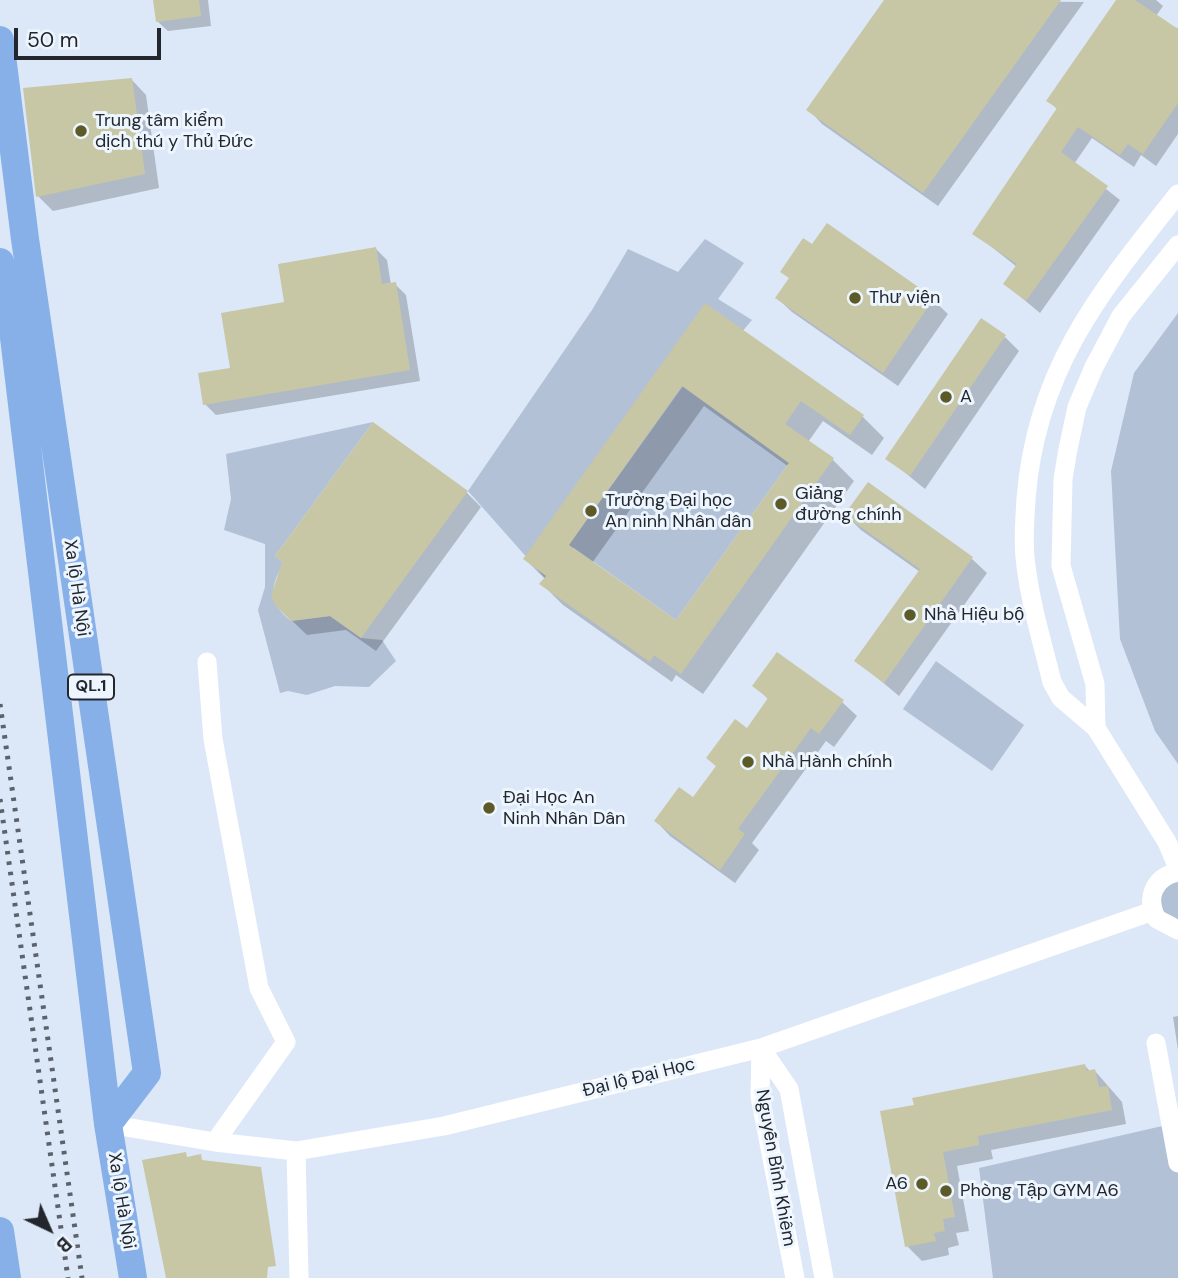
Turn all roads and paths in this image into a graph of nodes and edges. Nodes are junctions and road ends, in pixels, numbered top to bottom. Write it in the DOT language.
graph roads {
  1 [pos="0,40"];
  2 [pos="1178,194"];
  3 [pos="12,234"];
  4 [pos="1178,245"];
  5 [pos="0,266"];
  6 [pos="207,662"];
  7 [pos="1096,728"];
  8 [pos="1178,870"];
  9 [pos="1153,911"];
  10 [pos="1178,930"];
  11 [pos="1156,1042"];
  12 [pos="761,1048"];
  13 [pos="108,1124"];
  14 [pos="215,1142"];
  15 [pos="296,1151"];
  16 [pos="1178,1163"];
  17 [pos="0,1231"];
  18 [pos="7,1278"];
  19 [pos="133,1278"];
  20 [pos="299,1278"];
  21 [pos="795,1278"];
  22 [pos="824,1278"];
  1 -- 3 [label="highway, Xa lộ Hà Nội / QL.1"];
  2 -- 7 [label="street"];
  3 -- 13 [label="highway, Xa lộ Hà Nội / QL.1"];
  4 -- 7 [label="street"];
  5 -- 13 [label="highway, Xa lộ Hà Nội / QL.1"];
  6 -- 14 [label="street"];
  7 -- 8 [label="street"];
  8 -- 9 [label="street"];
  9 -- 10 [label="street"];
  9 -- 12 [label="street, Đại lộ Đại Học"];
  11 -- 16 [label="street"];
  12 -- 15 [label="street, Đại lộ Đại Học"];
  12 -- 21 [label="street, Nguyễn Bỉnh Khiêm"];
  12 -- 22 [label="street, Nguyễn Bỉnh Khiêm"];
  13 -- 14 [label="street, Đại lộ Đại Học"];
  13 -- 19 [label="highway, Xa lộ Hà Nội / QL.1"];
  14 -- 15 [label="street, Đại lộ Đại Học"];
  15 -- 20 [label="street"];
  17 -- 18 [label="highway"];
}
